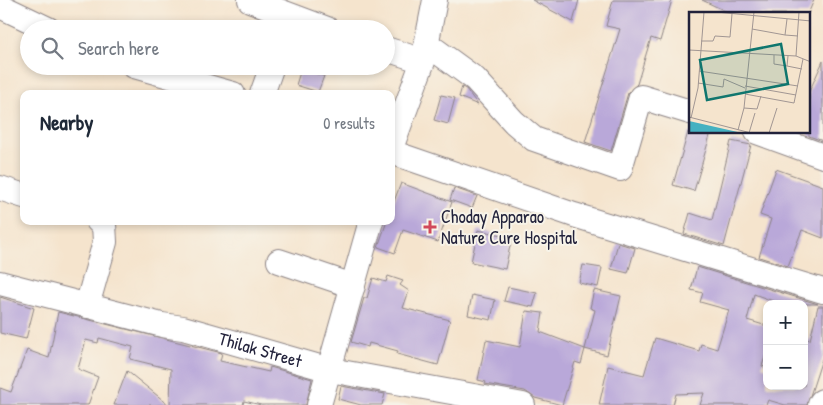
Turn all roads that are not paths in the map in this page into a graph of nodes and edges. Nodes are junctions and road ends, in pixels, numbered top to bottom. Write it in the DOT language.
graph roads {
  1 [pos="250,0"];
  2 [pos="436,0"];
  3 [pos="0,6"];
  4 [pos="291,15"];
  5 [pos="29,20"];
  6 [pos="304,20"];
  7 [pos="395,50"];
  8 [pos="425,52"];
  9 [pos="166,75"];
  10 [pos="269,75"];
  11 [pos="219,90"];
  12 [pos="263,90"];
  13 [pos="689,112"];
  14 [pos="762,134"];
  15 [pos="395,137"];
  16 [pos="395,153"];
  17 [pos="823,156"];
  18 [pos="0,188"];
  19 [pos="20,195"];
  20 [pos="104,225"];
  21 [pos="370,225"];
  22 [pos="279,261"];
  23 [pos="0,283"];
  24 [pos="353,286"];
  25 [pos="823,291"];
  26 [pos="87,306"];
  27 [pos="330,370"];
  28 [pos="319,405"];
  29 [pos="523,405"];
  1 -- 4 [label="street"];
  2 -- 8 [label="street"];
  3 -- 5 [label="street"];
  4 -- 6 [label="street"];
  7 -- 8 [label="street"];
  8 -- 13 [label="street"];
  8 -- 15 [label="street"];
  9 -- 11 [label="street"];
  10 -- 12 [label="street"];
  14 -- 17 [label="street"];
  16 -- 25 [label="street"];
  18 -- 19 [label="street"];
  20 -- 26 [label="street"];
  21 -- 24 [label="street"];
  22 -- 24 [label="street"];
  23 -- 26 [label="street, Thilak Street"];
  24 -- 27 [label="street"];
  26 -- 27 [label="street, Thilak Street"];
  27 -- 28 [label="street"];
  27 -- 29 [label="street, Thilak Street"];
}
